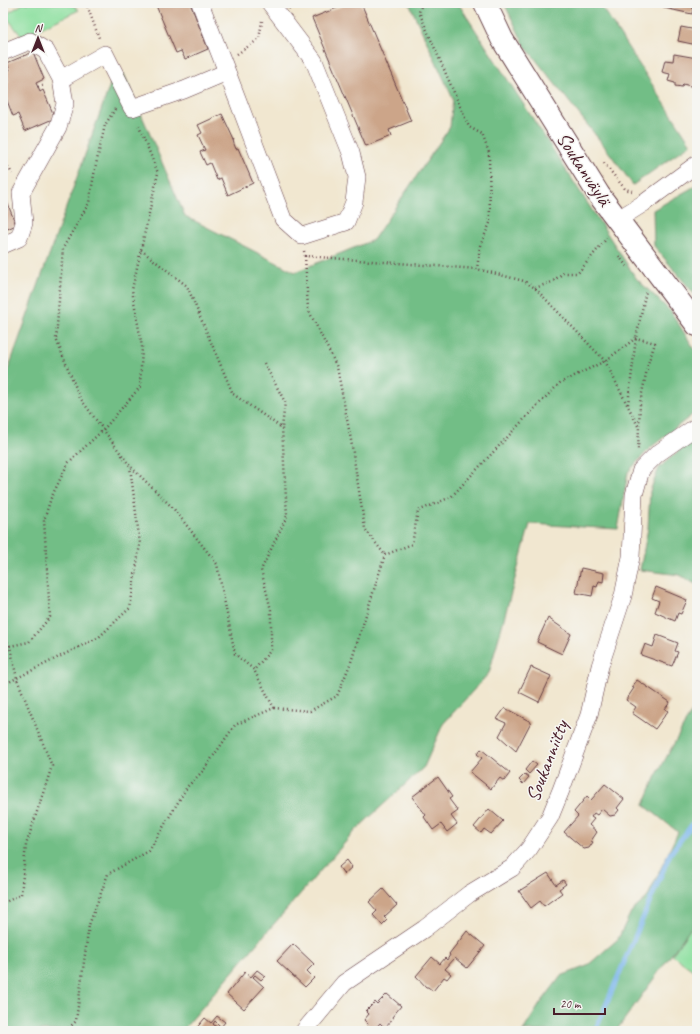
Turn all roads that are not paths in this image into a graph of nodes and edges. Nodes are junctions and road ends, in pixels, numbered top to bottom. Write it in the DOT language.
graph roads {
  1 [pos="200,3"];
  2 [pos="485,3"];
  3 [pos="266,10"];
  4 [pos="3,52"];
  5 [pos="225,67"];
  6 [pos="61,79"];
  7 [pos="697,164"];
  8 [pos="612,229"];
  9 [pos="3,245"];
  10 [pos="697,325"];
  11 [pos="697,426"];
  12 [pos="304,1031"];
  1 -- 5 [label="street"];
  2 -- 8 [label="main road, Soukanväylä"];
  3 -- 5 [label="street"];
  4 -- 6 [label="street"];
  5 -- 6 [label="street"];
  6 -- 9 [label="street"];
  7 -- 8 [label="street"];
  8 -- 10 [label="main road, Soukanväylä"];
  11 -- 12 [label="street, Soukanniitty"];
}
